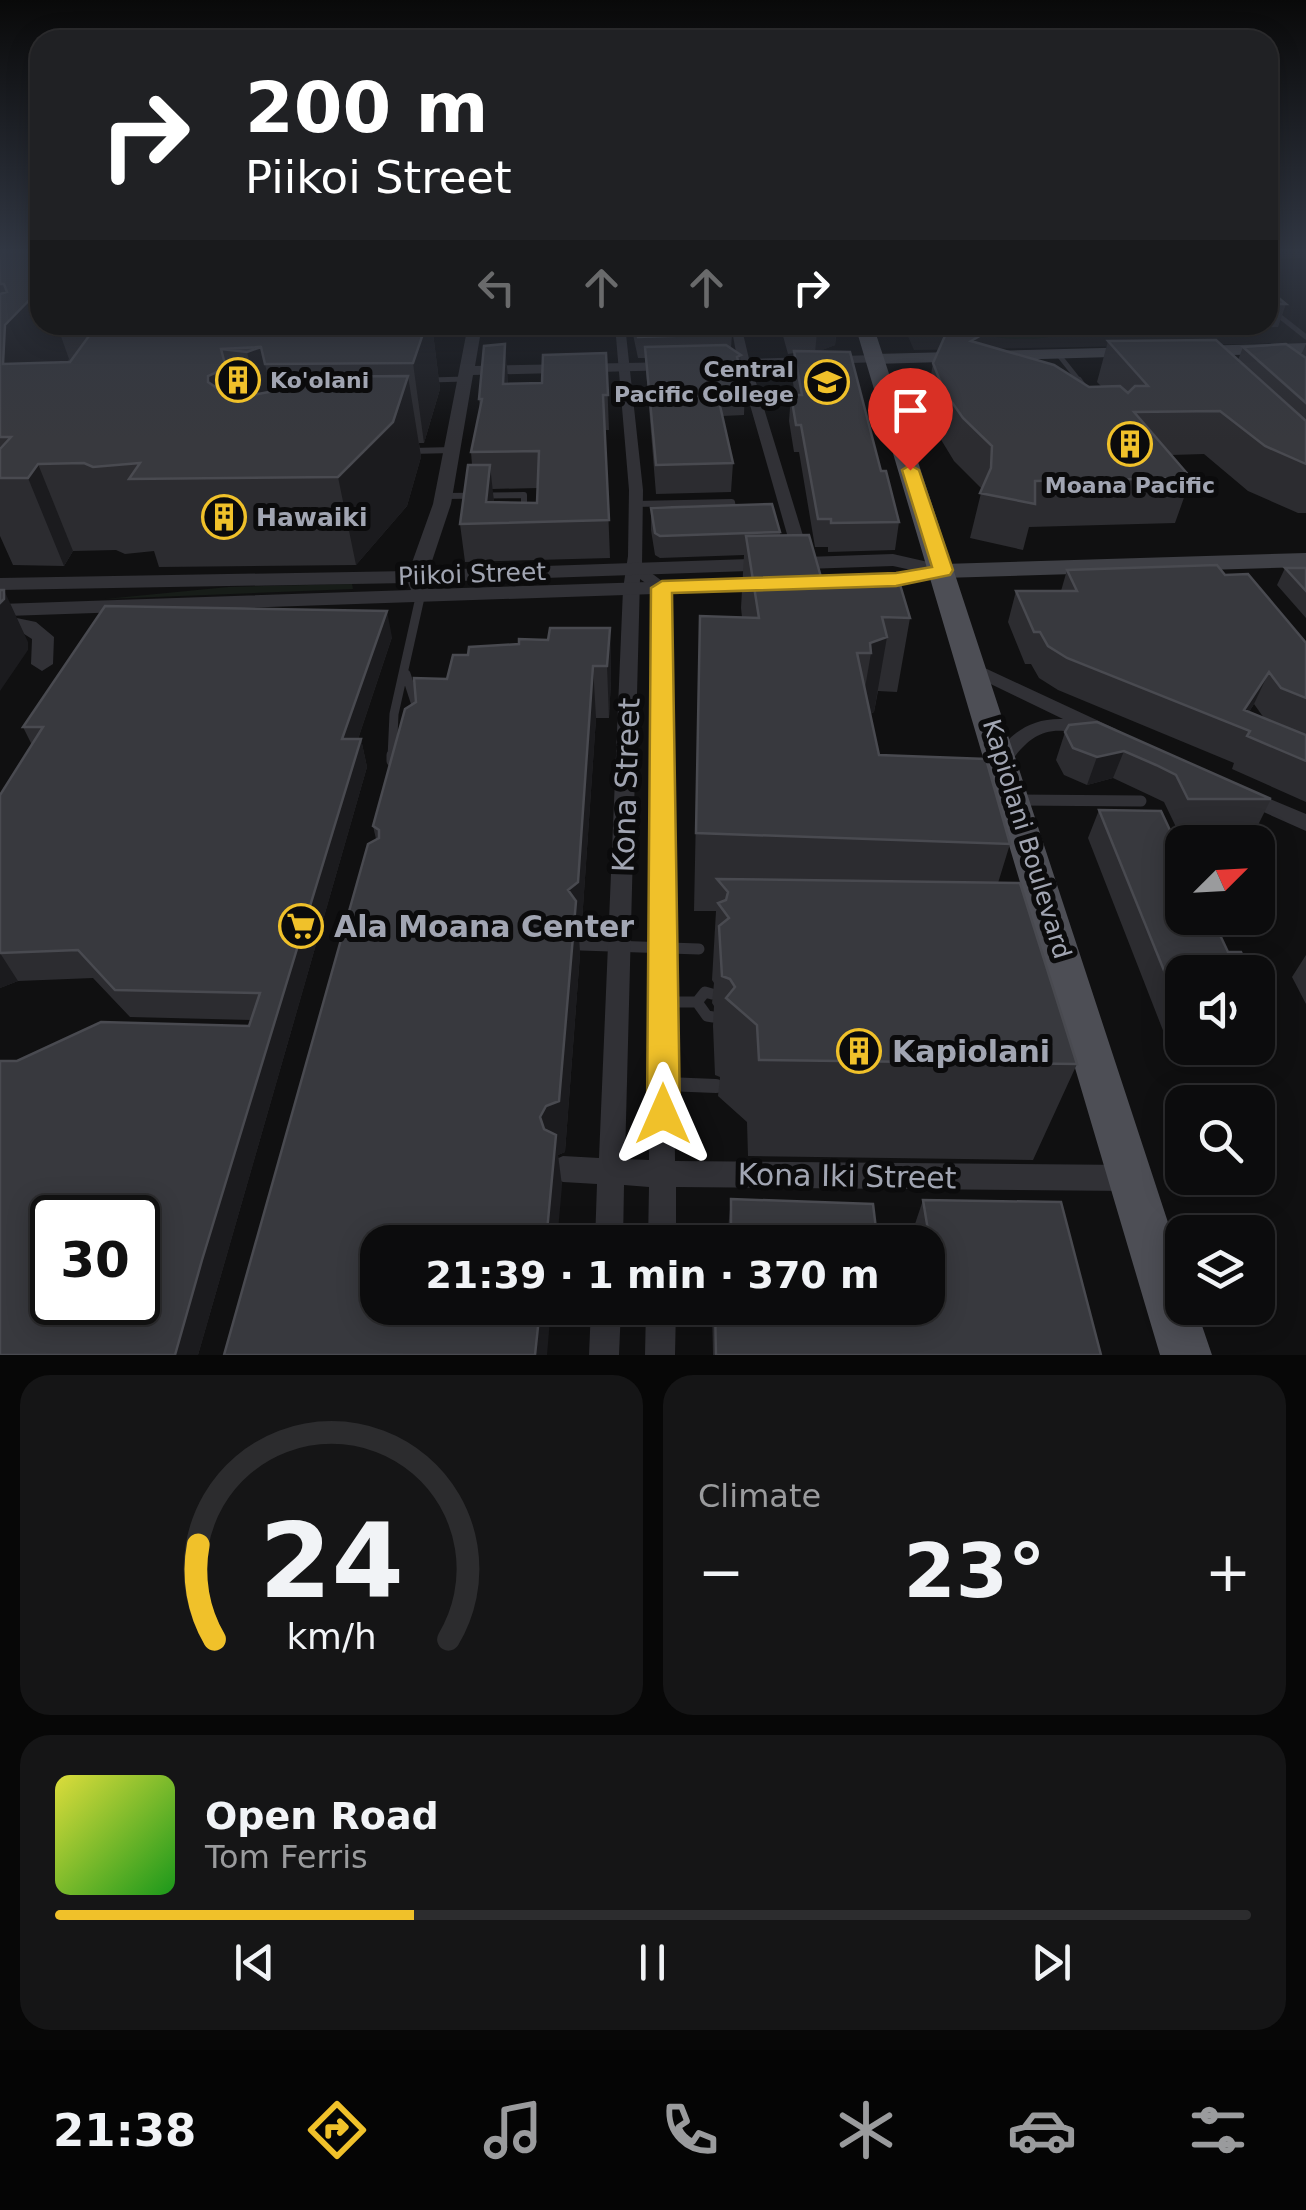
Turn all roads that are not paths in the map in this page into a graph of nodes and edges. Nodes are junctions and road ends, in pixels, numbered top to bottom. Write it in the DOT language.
graph roads {
  1 [pos="1278,315"];
  2 [pos="474,335"];
  3 [pos="621,335"];
  4 [pos="738,335"];
  5 [pos="867,335"];
  6 [pos="1306,337"];
  7 [pos="1306,348"];
  8 [pos="1058,354"];
  9 [pos="875,359"];
  10 [pos="744,364"];
  11 [pos="684,365"];
  12 [pos="704,365"];
  13 [pos="626,367"];
  14 [pos="469,375"];
  15 [pos="413,377"];
  16 [pos="1078,379"];
  17 [pos="1067,380"];
  18 [pos="1094,399"];
  19 [pos="453,450"];
  20 [pos="395,451"];
  21 [pos="443,500"];
  22 [pos="635,504"];
  23 [pos="524,514"];
  24 [pos="734,516"];
  25 [pos="1306,560"];
  26 [pos="802,561"];
  27 [pos="943,570"];
  28 [pos="444,576"];
  29 [pos="633,578"];
  30 [pos="80,583"];
  31 [pos="0,584"];
  32 [pos="419,585"];
  33 [pos="662,588"];
  34 [pos="76,608"];
  35 [pos="0,610"];
  36 [pos="0,621"];
  37 [pos="42,664"];
  38 [pos="974,669"];
  39 [pos="405,671"];
  40 [pos="418,720"];
  41 [pos="1002,759"];
  42 [pos="390,776"];
  43 [pos="1235,791"];
  44 [pos="1015,800"];
  45 [pos="1142,801"];
  46 [pos="1306,823"];
  47 [pos="580,945"];
  48 [pos="620,947"];
  49 [pos="663,948"];
  50 [pos="700,950"];
  51 [pos="712,994"];
  52 [pos="663,1002"];
  53 [pos="697,1002"];
  54 [pos="713,1017"];
  55 [pos="664,1084"];
  56 [pos="716,1086"];
  57 [pos="563,1169"];
  58 [pos="611,1172"];
  59 [pos="663,1174"];
  60 [pos="1132,1178"];
  61 [pos="609,1225"];
  62 [pos="662,1225"];
  63 [pos="605,1325"];
  64 [pos="661,1325"];
  65 [pos="604,1355"];
  66 [pos="660,1355"];
  67 [pos="1186,1355"];
  1 -- 6 [label="lane"];
  2 -- 14 [label="street"];
  3 -- 13 [label="street, Kona Street"];
  4 -- 10 [label="street"];
  5 -- 9 [label="main road, Kapiolani Boulevard"];
  7 -- 8 [label="main road"];
  8 -- 9 [label="main road"];
  8 -- 16 [label="lane"];
  9 -- 10 [label="street"];
  9 -- 27 [label="main road, Kapiolani Boulevard"];
  10 -- 12 [label="street"];
  10 -- 26 [label="street"];
  11 -- 13 [label="street"];
  13 -- 14 [label="street"];
  13 -- 22 [label="street, Kona Street"];
  14 -- 15 [label="lane"];
  14 -- 19 [label="street"];
  16 -- 17 [label="lane"];
  16 -- 18 [label="lane"];
  19 -- 20 [label="lane"];
  19 -- 21 [label="street"];
  21 -- 23 [label="lane"];
  21 -- 28 [label="street"];
  21 -- 32 [label="street"];
  22 -- 24 [label="lane"];
  22 -- 29 [label="street, Kona Street"];
  25 -- 27 [label="main road, Piikoi Street"];
  26 -- 27 [label="street, Piikoi Street"];
  26 -- 29 [label="street, Piikoi Street"];
  27 -- 33 [label="street, Piikoi Street"];
  27 -- 38 [label="main road, Kapiolani Boulevard"];
  28 -- 29 [label="street, Piikoi Street"];
  28 -- 32 [label="street"];
  29 -- 32 [label="street, Piikoi Street"];
  29 -- 33 [label="street, Piikoi Street"];
  29 -- 48 [label="street, Kona Street"];
  30 -- 31 [label="street, Piikoi Street"];
  30 -- 32 [label="street, Piikoi Street"];
  30 -- 34 [label="lane"];
  32 -- 34 [label="street, Piikoi Street"];
  32 -- 39 [label="lane"];
  33 -- 49 [label="street, Kona Street"];
  34 -- 35 [label="street, Piikoi Street"];
  36 -- 37 [label="street"];
  38 -- 41 [label="main road, Kapiolani Boulevard"];
  38 -- 41 [label="street"];
  39 -- 40 [label="lane"];
  39 -- 42 [label="lane"];
  41 -- 44 [label="main road, Kapiolani Boulevard"];
  43 -- 46 [label="street"];
  44 -- 45 [label="lane"];
  44 -- 60 [label="main road, Kapiolani Boulevard"];
  47 -- 48 [label="lane"];
  48 -- 49 [label="lane"];
  48 -- 58 [label="street, Kona Street"];
  49 -- 50 [label="lane"];
  49 -- 52 [label="street, Kona Street"];
  51 -- 53 [label="lane"];
  52 -- 53 [label="lane"];
  52 -- 55 [label="street, Kona Street"];
  53 -- 54 [label="lane"];
  55 -- 56 [label="lane"];
  55 -- 59 [label="street, Kona Street"];
  57 -- 58 [label="street, Kona Iki Street"];
  58 -- 59 [label="street, Kona Iki Street"];
  58 -- 61 [label="street, Kona Street"];
  59 -- 60 [label="street, Kona Iki Street"];
  59 -- 62 [label="street, Kona Street"];
  60 -- 67 [label="main road, Kapiolani Boulevard"];
  63 -- 65 [label="street"];
  64 -- 66 [label="street"];
}
